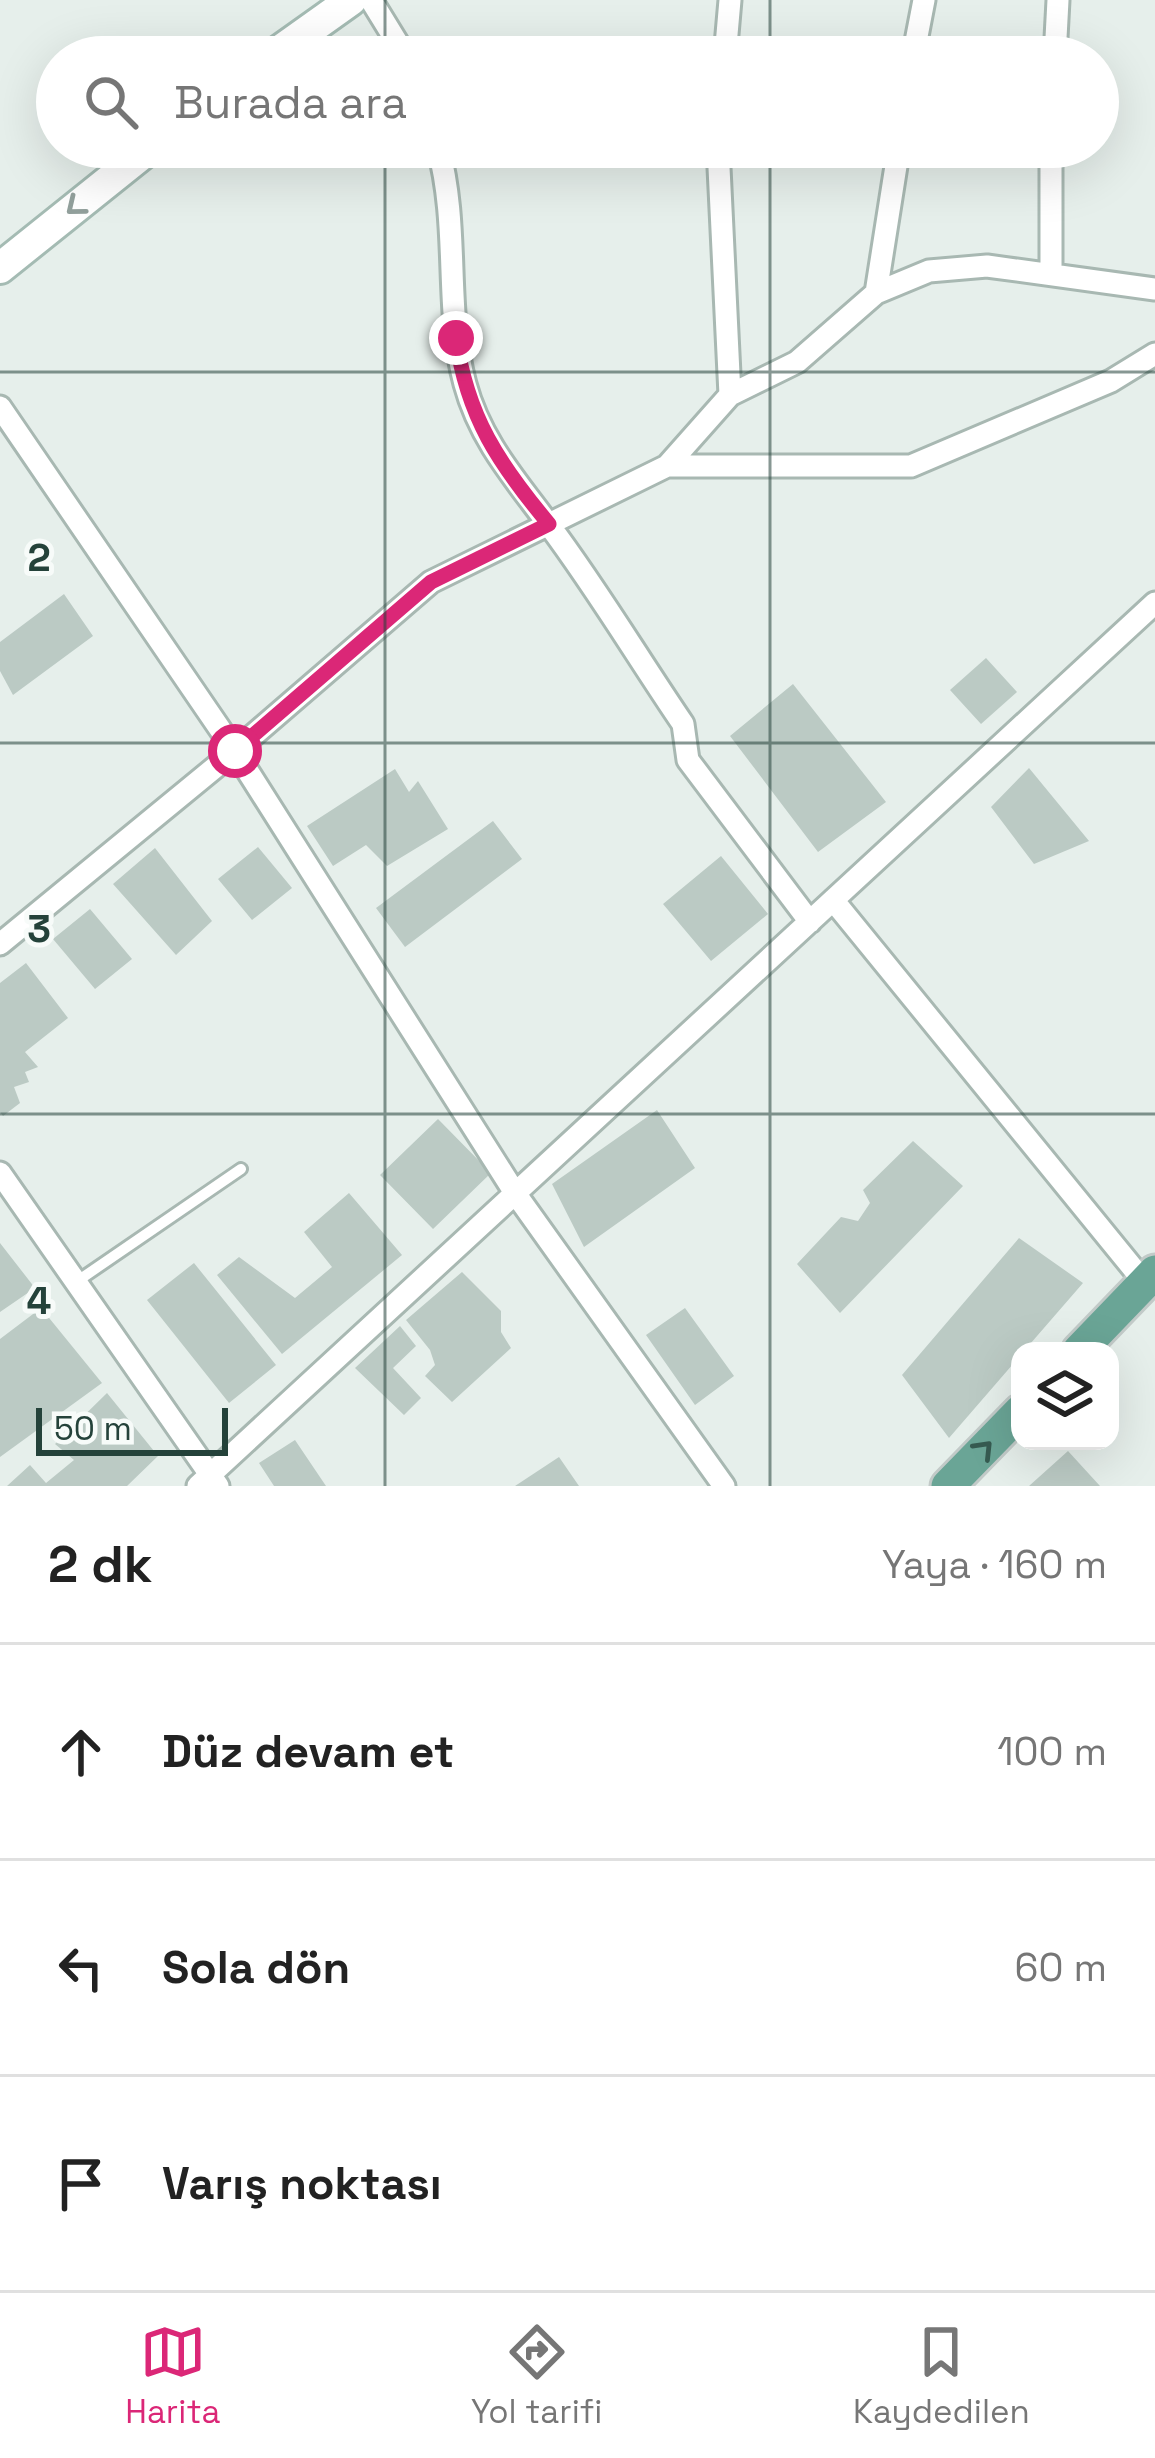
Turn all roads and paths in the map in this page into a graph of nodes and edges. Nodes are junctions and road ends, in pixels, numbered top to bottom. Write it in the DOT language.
graph roads {
  1 [pos="351,0"];
  2 [pos="370,0"];
  3 [pos="730,0"];
  4 [pos="924,0"];
  5 [pos="1058,0"];
  6 [pos="300,36"];
  7 [pos="393,36"];
  8 [pos="727,36"];
  9 [pos="917,36"];
  10 [pos="1056,36"];
  11 [pos="125,168"];
  12 [pos="443,168"];
  13 [pos="719,168"];
  14 [pos="895,168"];
  15 [pos="1051,168"];
  16 [pos="0,268"];
  17 [pos="1051,274"];
  18 [pos="1155,289"];
  19 [pos="876,293"];
  20 [pos="1155,354"];
  21 [pos="730,395"];
  22 [pos="0,407"];
  23 [pos="667,466"];
  24 [pos="549,524"];
  25 [pos="1155,603"];
  26 [pos="235,751"];
  27 [pos="833,900"];
  28 [pos="810,922"];
  29 [pos="0,944"];
  30 [pos="241,1169"];
  31 [pos="0,1173"];
  32 [pos="515,1193"];
  33 [pos="1150,1277"];
  34 [pos="76,1282"];
  35 [pos="1088,1342"];
  36 [pos="1011,1421"];
  37 [pos="209,1482"];
  38 [pos="724,1486"];
  39 [pos="948,1486"];
  1 -- 6 [label="main road"];
  2 -- 7 [label="street"];
  3 -- 8 [label="street"];
  4 -- 9 [label="street"];
  5 -- 10 [label="street"];
  11 -- 16 [label="main road, one-way"];
  12 -- 24 [label="street"];
  13 -- 21 [label="street"];
  14 -- 19 [label="street"];
  15 -- 17 [label="street"];
  17 -- 18 [label="street"];
  17 -- 19 [label="street"];
  19 -- 21 [label="street"];
  20 -- 23 [label="street"];
  21 -- 23 [label="street"];
  22 -- 26 [label="street"];
  23 -- 24 [label="street"];
  24 -- 26 [label="street"];
  24 -- 28 [label="street"];
  25 -- 27 [label="street"];
  26 -- 29 [label="street"];
  26 -- 32 [label="street"];
  27 -- 28 [label="street"];
  27 -- 33 [label="street"];
  28 -- 32 [label="street"];
  30 -- 34 [label="lane"];
  31 -- 34 [label="street"];
  32 -- 37 [label="street"];
  32 -- 38 [label="street"];
  33 -- 35 [label="main road"];
  34 -- 37 [label="street"];
  39 -- 36 [label="main road, one-way"];
}
